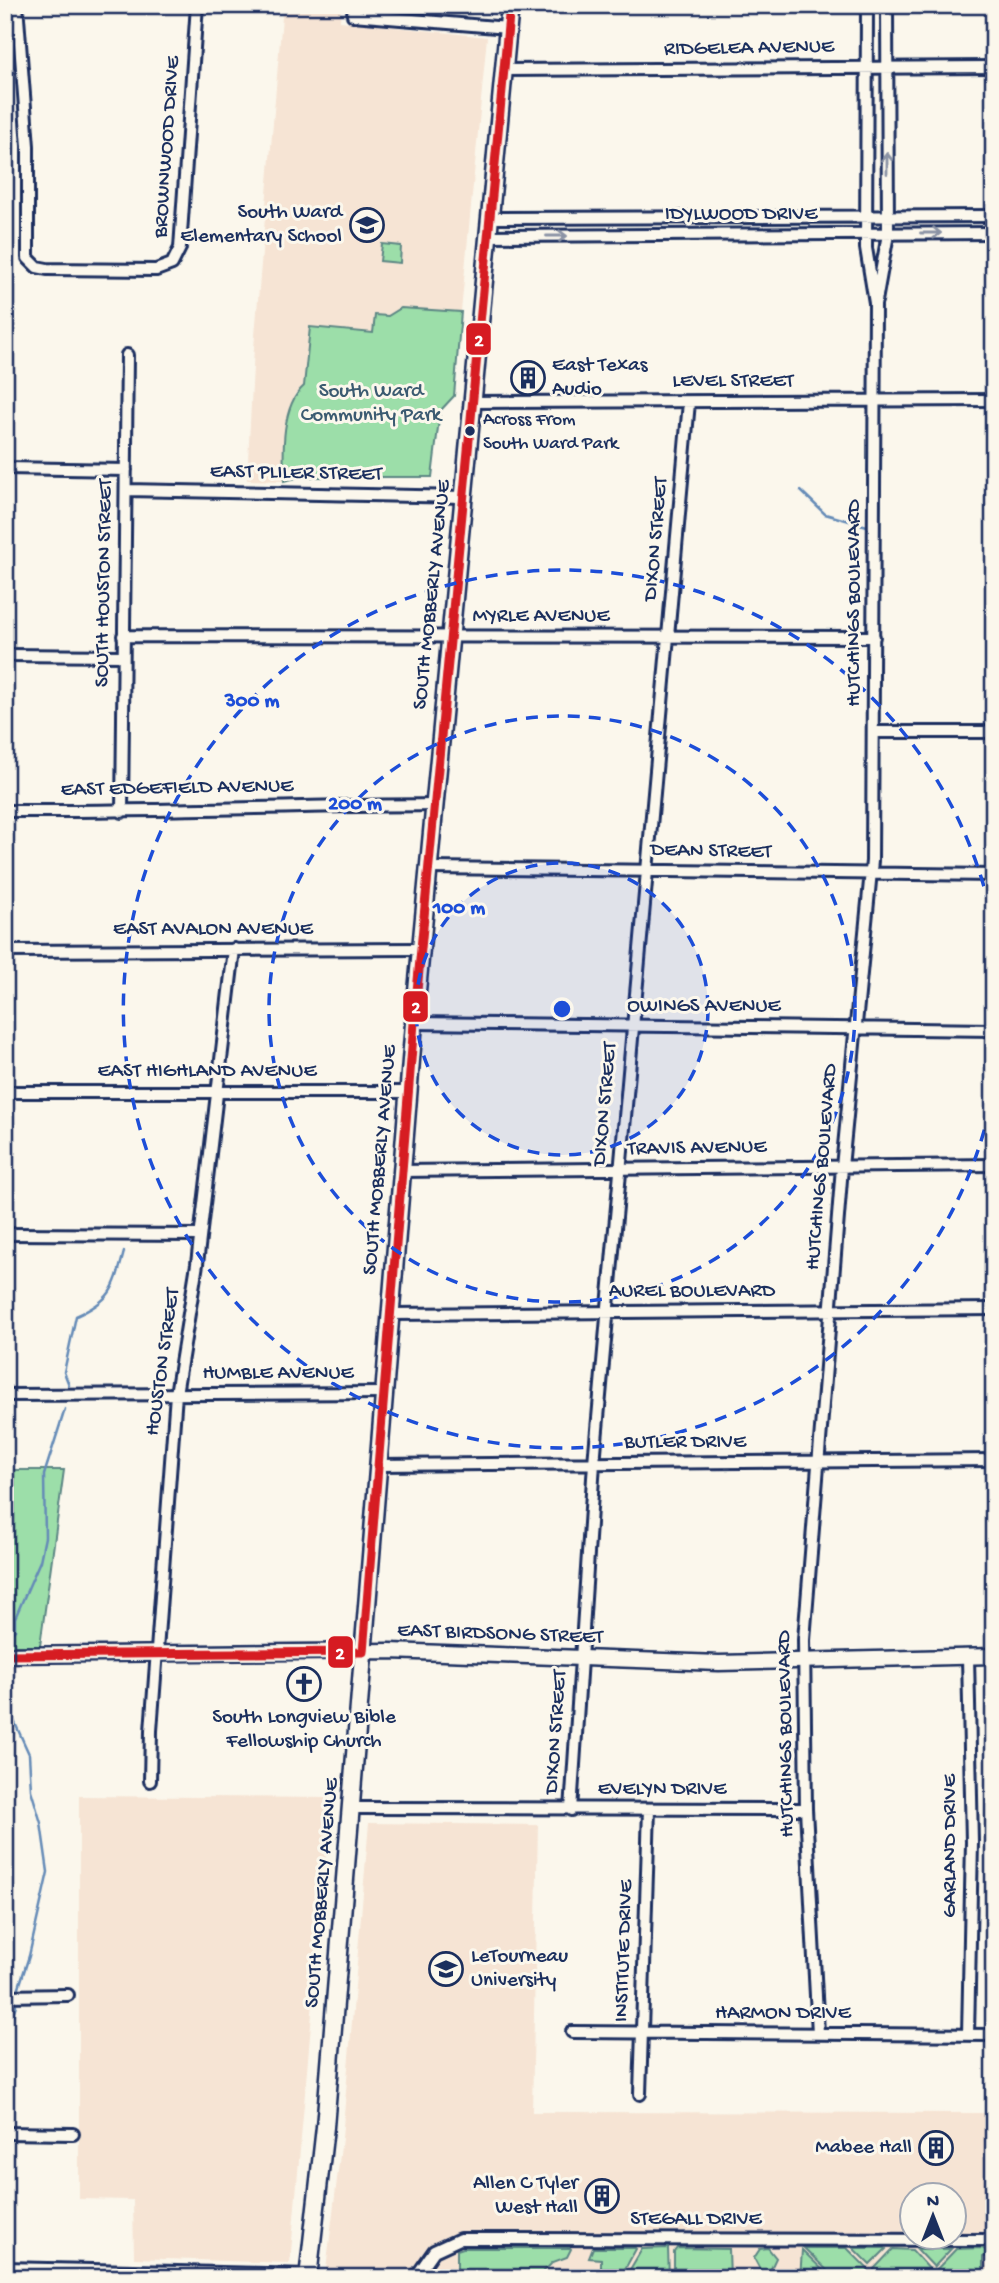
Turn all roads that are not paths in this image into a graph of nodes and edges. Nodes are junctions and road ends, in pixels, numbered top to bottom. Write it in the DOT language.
graph roads {
  1 [pos="17,5"];
  2 [pos="197,5"];
  3 [pos="510,5"];
  4 [pos="867,5"];
  5 [pos="887,5"];
  6 [pos="353,10"];
  7 [pos="508,29"];
  8 [pos="866,67"];
  9 [pos="887,67"];
  10 [pos="994,67"];
  11 [pos="504,70"];
  12 [pos="994,216"];
  13 [pos="866,217"];
  14 [pos="888,217"];
  15 [pos="490,218"];
  16 [pos="994,233"];
  17 [pos="866,234"];
  18 [pos="888,234"];
  19 [pos="488,236"];
  20 [pos="875,303"];
  21 [pos="127,355"];
  22 [pos="994,400"];
  23 [pos="875,401"];
  24 [pos="472,402"];
  25 [pos="689,402"];
  26 [pos="5,468"];
  27 [pos="126,470"];
  28 [pos="127,490"];
  29 [pos="464,497"];
  30 [pos="123,636"];
  31 [pos="450,636"];
  32 [pos="666,637"];
  33 [pos="874,637"];
  34 [pos="5,655"];
  35 [pos="122,656"];
  36 [pos="874,732"];
  37 [pos="994,732"];
  38 [pos="434,805"];
  39 [pos="5,811"];
  40 [pos="121,812"];
  41 [pos="428,869"];
  42 [pos="646,870"];
  43 [pos="871,874"];
  44 [pos="994,875"];
  45 [pos="234,949"];
  46 [pos="421,949"];
  47 [pos="5,951"];
  48 [pos="414,1023"];
  49 [pos="632,1026"];
  50 [pos="855,1027"];
  51 [pos="994,1030"];
  52 [pos="217,1091"];
  53 [pos="5,1092"];
  54 [pos="408,1092"];
  55 [pos="994,1166"];
  56 [pos="842,1167"];
  57 [pos="620,1169"];
  58 [pos="401,1171"];
  59 [pos="5,1234"];
  60 [pos="200,1235"];
  61 [pos="994,1309"];
  62 [pos="830,1311"];
  63 [pos="608,1312"];
  64 [pos="390,1314"];
  65 [pos="384,1393"];
  66 [pos="176,1394"];
  67 [pos="5,1395"];
  68 [pos="994,1460"];
  69 [pos="818,1461"];
  70 [pos="594,1463"];
  71 [pos="377,1465"];
  72 [pos="363,1652"];
  73 [pos="158,1654"];
  74 [pos="5,1655"];
  75 [pos="994,1656"];
  76 [pos="968,1657"];
  77 [pos="581,1659"];
  78 [pos="804,1662"];
  79 [pos="150,1781"];
  80 [pos="351,1808"];
  81 [pos="571,1810"];
  82 [pos="649,1810"];
  83 [pos="806,1810"];
  84 [pos="68,1995"];
  85 [pos="5,1996"];
  86 [pos="572,2032"];
  87 [pos="641,2033"];
  88 [pos="818,2033"];
  89 [pos="968,2035"];
  90 [pos="994,2035"];
  91 [pos="640,2094"];
  92 [pos="5,2133"];
  93 [pos="73,2134"];
  94 [pos="994,2240"];
  95 [pos="5,2268"];
  96 [pos="81,2273"];
  97 [pos="308,2276"];
  98 [pos="415,2278"];
  1 -- 2 [label="street, BROWNWOOD DRIVE"];
  3 -- 7 [label="main road, SOUTH MOBBERLY AVENUE"];
  4 -- 8 [label="street, HUTCHINGS BOULEVARD"];
  5 -- 9 [label="street, HUTCHINGS BOULEVARD"];
  6 -- 7 [label="street"];
  7 -- 11 [label="main road, SOUTH MOBBERLY AVENUE"];
  8 -- 9 [label="street, RIDGELEA AVENUE"];
  8 -- 11 [label="street, RIDGELEA AVENUE"];
  8 -- 13 [label="street, HUTCHINGS BOULEVARD"];
  9 -- 10 [label="street, RIDGELEA AVENUE"];
  14 -- 9 [label="street, HUTCHINGS BOULEVARD, one-way"];
  11 -- 15 [label="main road, SOUTH MOBBERLY AVENUE"];
  12 -- 14 [label="street, IDYLWOOD DRIVE"];
  13 -- 14 [label="street, IDYLWOOD DRIVE"];
  13 -- 15 [label="street, IDYLWOOD DRIVE"];
  13 -- 17 [label="street, HUTCHINGS BOULEVARD"];
  14 -- 18 [label="street, HUTCHINGS BOULEVARD"];
  15 -- 19 [label="main road, SOUTH MOBBERLY AVENUE"];
  18 -- 16 [label="street, IDYLWOOD DRIVE, one-way"];
  17 -- 18 [label="street, IDYLWOOD DRIVE"];
  19 -- 17 [label="street, IDYLWOOD DRIVE, one-way"];
  17 -- 20 [label="street, HUTCHINGS BOULEVARD"];
  18 -- 20 [label="street, HUTCHINGS BOULEVARD"];
  19 -- 24 [label="main road, SOUTH MOBBERLY AVENUE"];
  20 -- 23 [label="street, HUTCHINGS BOULEVARD"];
  21 -- 27 [label="street, SOUTH HOUSTON STREET"];
  22 -- 23 [label="street, LEVEL STREET"];
  23 -- 25 [label="street, LEVEL STREET"];
  23 -- 33 [label="street, HUTCHINGS BOULEVARD"];
  24 -- 25 [label="street, LEVEL STREET"];
  24 -- 29 [label="main road, SOUTH MOBBERLY AVENUE"];
  25 -- 32 [label="street, DIXON STREET"];
  26 -- 27 [label="street"];
  27 -- 28 [label="street, SOUTH HOUSTON STREET"];
  28 -- 29 [label="street, EAST PLILER STREET"];
  28 -- 30 [label="street, SOUTH HOUSTON STREET"];
  29 -- 31 [label="main road, SOUTH MOBBERLY AVENUE"];
  30 -- 31 [label="street, MYRLE AVENUE"];
  30 -- 35 [label="street, SOUTH HOUSTON STREET"];
  31 -- 32 [label="street, MYRLE AVENUE"];
  31 -- 38 [label="main road, SOUTH MOBBERLY AVENUE"];
  32 -- 33 [label="street, MYRLE AVENUE"];
  32 -- 42 [label="street, DIXON STREET"];
  33 -- 36 [label="street, HUTCHINGS BOULEVARD"];
  34 -- 35 [label="street"];
  35 -- 40 [label="street, SOUTH HOUSTON STREET"];
  36 -- 37 [label="street"];
  36 -- 43 [label="street, HUTCHINGS BOULEVARD"];
  38 -- 40 [label="street, EAST EDGEFIELD AVENUE"];
  38 -- 41 [label="main road, SOUTH MOBBERLY AVENUE"];
  39 -- 40 [label="street, EAST EDGEFIELD AVENUE"];
  41 -- 42 [label="street, DEAN STREET"];
  41 -- 46 [label="main road, SOUTH MOBBERLY AVENUE"];
  42 -- 43 [label="street, DEAN STREET"];
  42 -- 49 [label="street, DIXON STREET"];
  43 -- 44 [label="street, DEAN STREET"];
  43 -- 50 [label="street, HUTCHINGS BOULEVARD"];
  45 -- 46 [label="street, EAST AVALON AVENUE"];
  45 -- 47 [label="street, EAST AVALON AVENUE"];
  45 -- 52 [label="street, HOUSTON STREET"];
  46 -- 48 [label="main road, SOUTH MOBBERLY AVENUE"];
  48 -- 49 [label="street, OWINGS AVENUE"];
  48 -- 54 [label="main road, SOUTH MOBBERLY AVENUE"];
  49 -- 50 [label="street, OWINGS AVENUE"];
  49 -- 57 [label="street, DIXON STREET"];
  50 -- 51 [label="street, OWINGS AVENUE"];
  50 -- 56 [label="street, HUTCHINGS BOULEVARD"];
  52 -- 53 [label="street, EAST HIGHLAND AVENUE"];
  52 -- 54 [label="street, EAST HIGHLAND AVENUE"];
  52 -- 60 [label="street, HOUSTON STREET"];
  54 -- 58 [label="main road, SOUTH MOBBERLY AVENUE"];
  55 -- 56 [label="street, TRAVIS AVENUE"];
  56 -- 57 [label="street, TRAVIS AVENUE"];
  56 -- 62 [label="street, HUTCHINGS BOULEVARD"];
  57 -- 58 [label="street, TRAVIS AVENUE"];
  57 -- 63 [label="street, DIXON STREET"];
  58 -- 64 [label="main road, SOUTH MOBBERLY AVENUE"];
  59 -- 60 [label="street"];
  60 -- 66 [label="street, HOUSTON STREET"];
  61 -- 62 [label="street, AUREL BOULEVARD"];
  62 -- 63 [label="street, AUREL BOULEVARD"];
  62 -- 69 [label="street, HUTCHINGS BOULEVARD"];
  63 -- 64 [label="street, AUREL BOULEVARD"];
  63 -- 70 [label="street, DIXON STREET"];
  64 -- 65 [label="main road, SOUTH MOBBERLY AVENUE"];
  65 -- 66 [label="street, HUMBLE AVENUE"];
  65 -- 71 [label="main road, SOUTH MOBBERLY AVENUE"];
  66 -- 67 [label="street, HUMBLE AVENUE"];
  66 -- 73 [label="street, HOUSTON STREET"];
  68 -- 69 [label="street, BUTLER DRIVE"];
  69 -- 70 [label="street, BUTLER DRIVE"];
  69 -- 78 [label="street, HUTCHINGS BOULEVARD"];
  70 -- 71 [label="street, BUTLER DRIVE"];
  70 -- 77 [label="street, DIXON STREET"];
  71 -- 72 [label="main road, SOUTH MOBBERLY AVENUE"];
  72 -- 73 [label="street, EAST BIRDSONG STREET"];
  72 -- 77 [label="street, EAST BIRDSONG STREET"];
  72 -- 80 [label="main road, SOUTH MOBBERLY AVENUE"];
  73 -- 74 [label="street, EAST BIRDSONG STREET"];
  73 -- 79 [label="street, HOUSTON STREET"];
  75 -- 76 [label="street, EAST BIRDSONG STREET"];
  76 -- 78 [label="street, EAST BIRDSONG STREET"];
  76 -- 89 [label="street, GARLAND DRIVE"];
  77 -- 78 [label="street, EAST BIRDSONG STREET"];
  77 -- 81 [label="street, DIXON STREET"];
  78 -- 83 [label="street, HUTCHINGS BOULEVARD"];
  80 -- 81 [label="street, EVELYN DRIVE"];
  80 -- 97 [label="main road, SOUTH MOBBERLY AVENUE"];
  81 -- 82 [label="street, EVELYN DRIVE"];
  82 -- 83 [label="street, EVELYN DRIVE"];
  82 -- 87 [label="street, INSTITUTE DRIVE"];
  83 -- 88 [label="street, HUTCHINGS BOULEVARD"];
  84 -- 85 [label="street"];
  86 -- 87 [label="street, HARMON DRIVE"];
  87 -- 88 [label="street, HARMON DRIVE"];
  87 -- 91 [label="street, INSTITUTE DRIVE"];
  88 -- 89 [label="street, HARMON DRIVE"];
  89 -- 90 [label="street, HARMON DRIVE"];
  92 -- 93 [label="street"];
  94 -- 98 [label="street, STEGALL DRIVE"];
  95 -- 96 [label="street"];
  96 -- 97 [label="street"];
}
